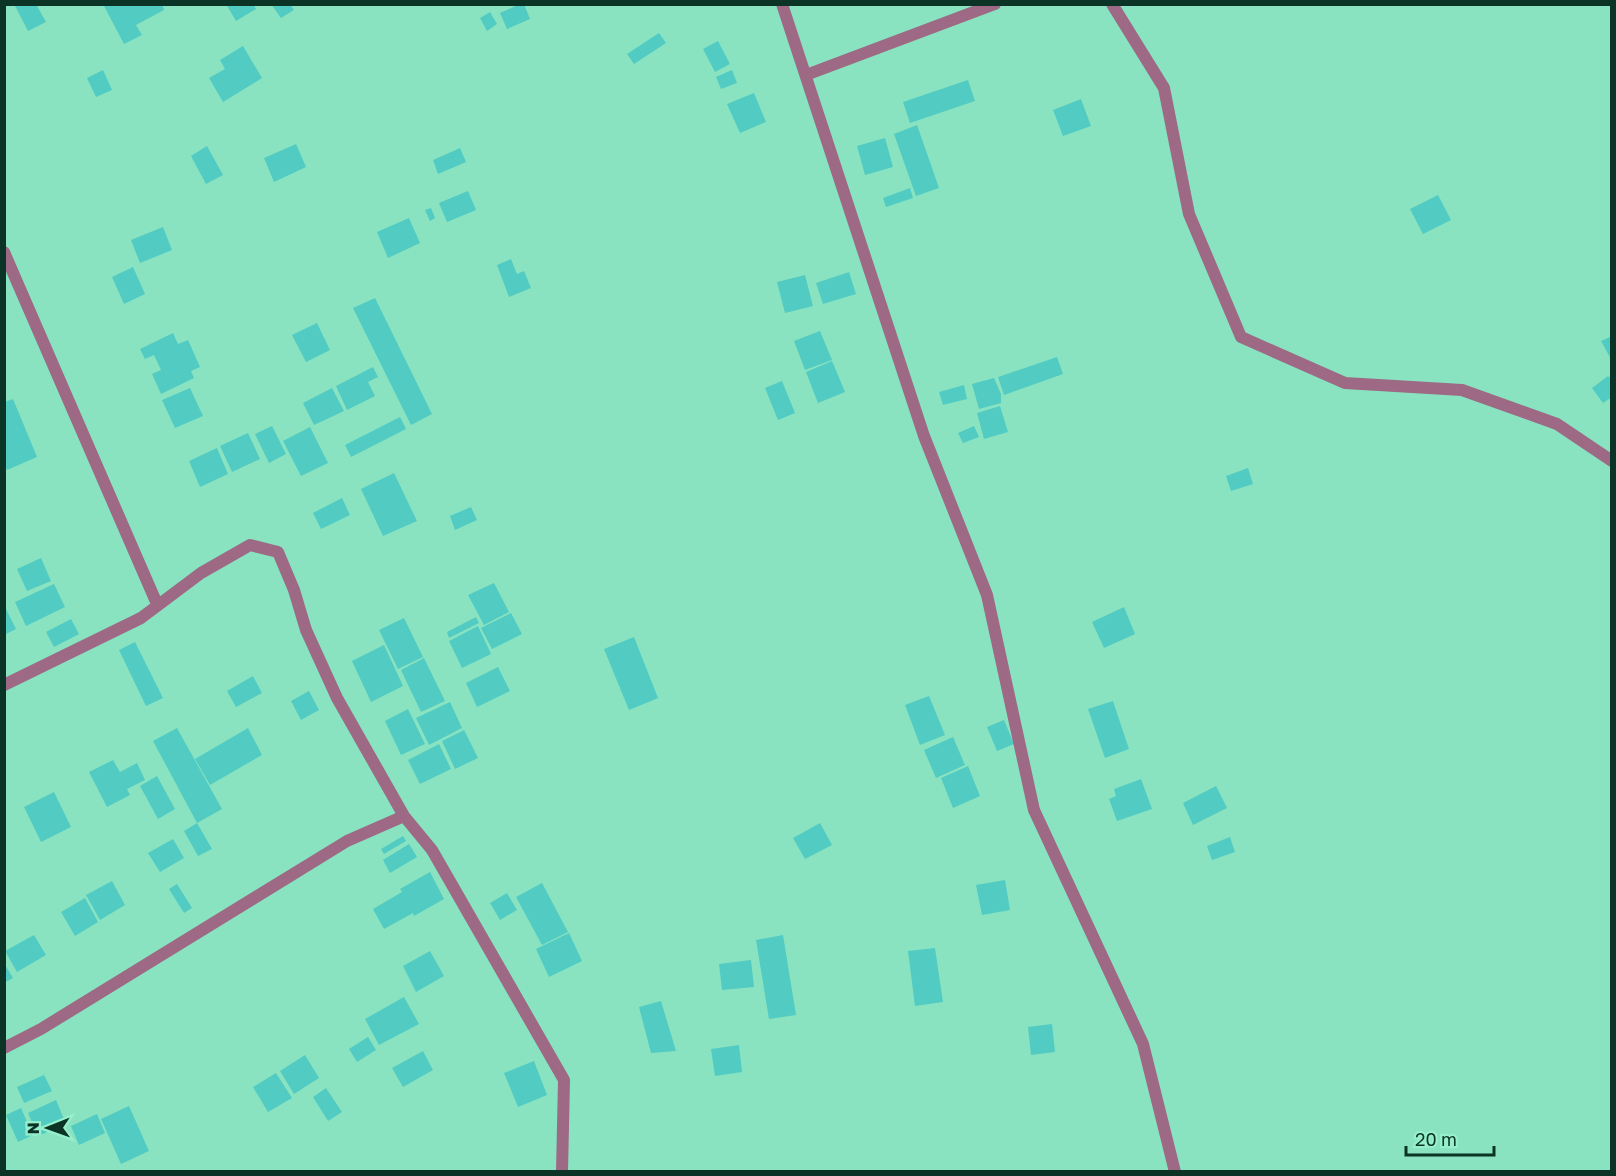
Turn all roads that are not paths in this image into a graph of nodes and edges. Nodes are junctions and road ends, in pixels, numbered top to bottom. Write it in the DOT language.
graph roads {
  1 [pos="782,4"];
  2 [pos="995,4"];
  3 [pos="1112,4"];
  4 [pos="806,75"];
  5 [pos="4,252"];
  6 [pos="1611,461"];
  7 [pos="157,604"];
  8 [pos="4,685"];
  9 [pos="404,816"];
  10 [pos="4,1048"];
  11 [pos="562,1172"];
  12 [pos="1175,1172"];
  1 -- 4 [label="street"];
  2 -- 4 [label="street"];
  3 -- 6 [label="street"];
  4 -- 12 [label="street"];
  5 -- 7 [label="street"];
  7 -- 8 [label="street"];
  7 -- 9 [label="street"];
  9 -- 10 [label="street"];
  9 -- 11 [label="street"];
}
